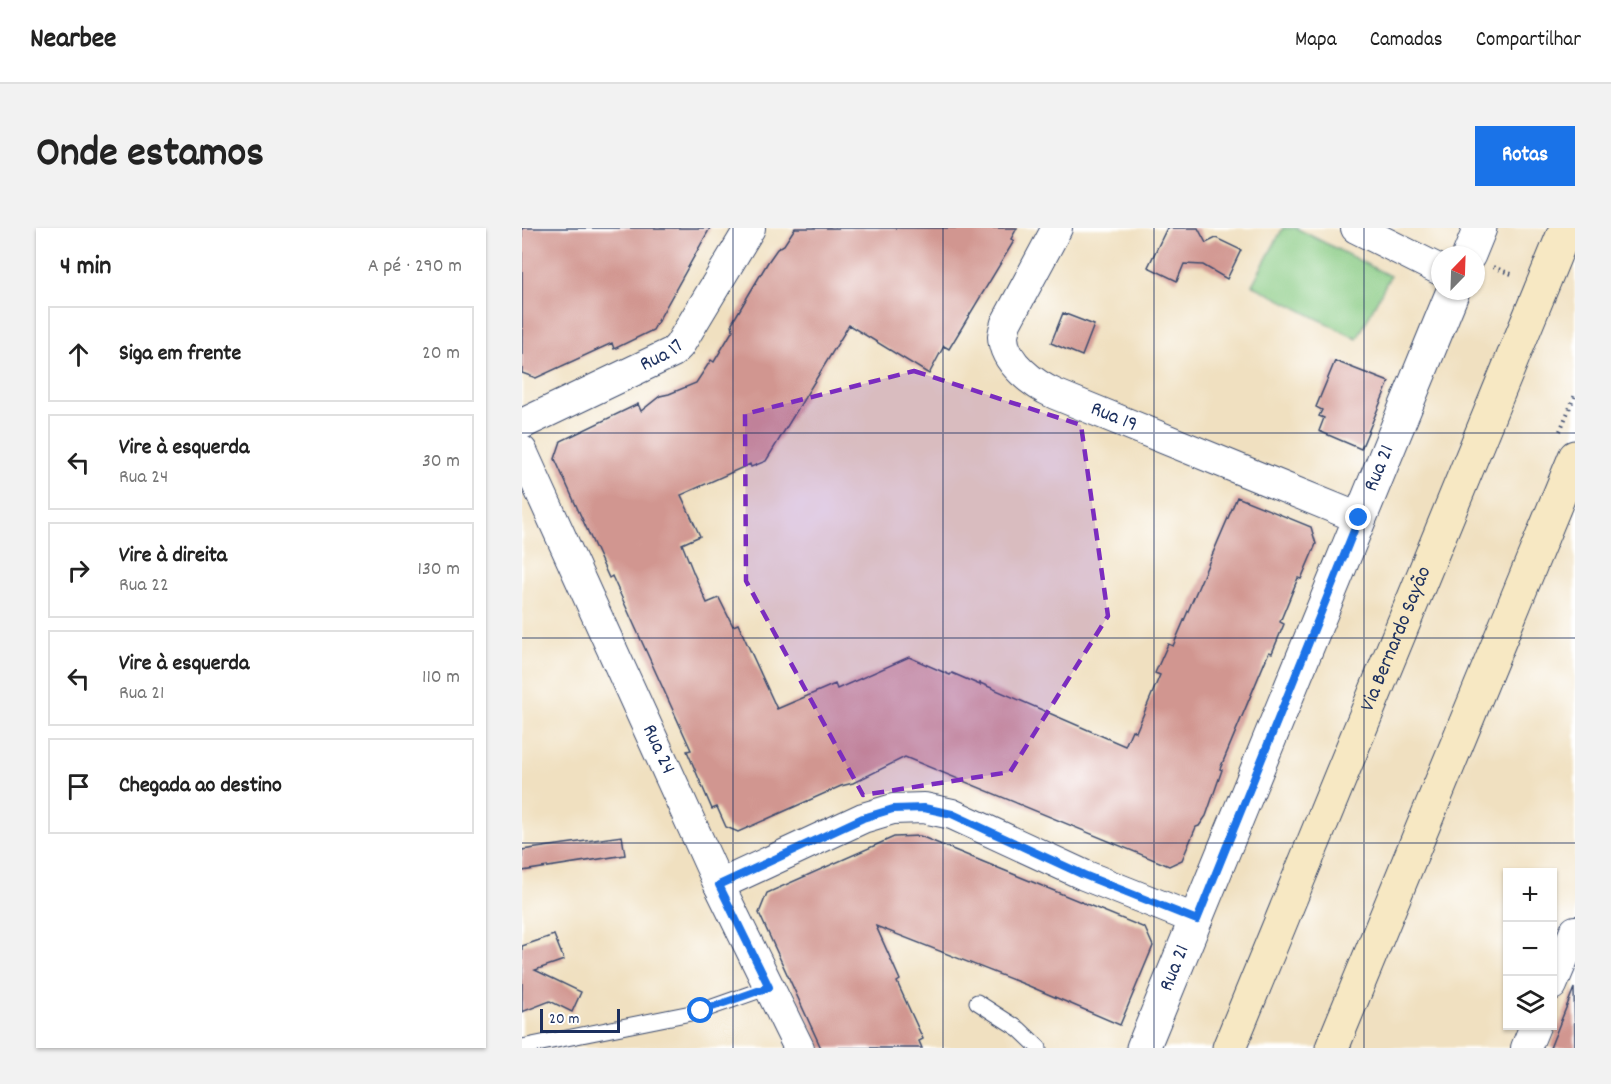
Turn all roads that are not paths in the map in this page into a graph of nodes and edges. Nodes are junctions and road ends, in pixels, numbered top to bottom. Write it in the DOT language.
graph roads {
  1 [pos="750,228"];
  2 [pos="1057,228"];
  3 [pos="1356,228"];
  4 [pos="1480,228"];
  5 [pos="1566,228"];
  6 [pos="1479,246"];
  7 [pos="1431,266"];
  8 [pos="1449,300"];
  9 [pos="522,424"];
  10 [pos="523,456"];
  11 [pos="1575,458"];
  12 [pos="1359,518"];
  13 [pos="719,885"];
  14 [pos="1197,920"];
  15 [pos="1572,946"];
  16 [pos="1557,976"];
  17 [pos="769,987"];
  18 [pos="976,1002"];
  19 [pos="1533,1030"];
  20 [pos="522,1047"];
  21 [pos="799,1048"];
  22 [pos="1039,1048"];
  23 [pos="1143,1048"];
  24 [pos="1229,1048"];
  25 [pos="1332,1048"];
  26 [pos="1526,1048"];
  1 -- 9 [label="street, Rua 17"];
  2 -- 12 [label="street, Rua 19"];
  3 -- 7 [label="street"];
  4 -- 6 [label="street"];
  5 -- 24 [label="main road, Via Bernardo Sayão"];
  8 -- 12 [label="street, Rua 21"];
  10 -- 13 [label="street, Rua 24"];
  11 -- 25 [label="main road"];
  12 -- 14 [label="street, Rua 21"];
  13 -- 14 [label="street"];
  13 -- 17 [label="street, Rua 24"];
  14 -- 23 [label="street, Rua 21"];
  15 -- 16 [label="street"];
  17 -- 20 [label="lane"];
  17 -- 21 [label="street, Rua 24"];
  18 -- 22 [label="lane"];
  19 -- 26 [label="street"];
}
